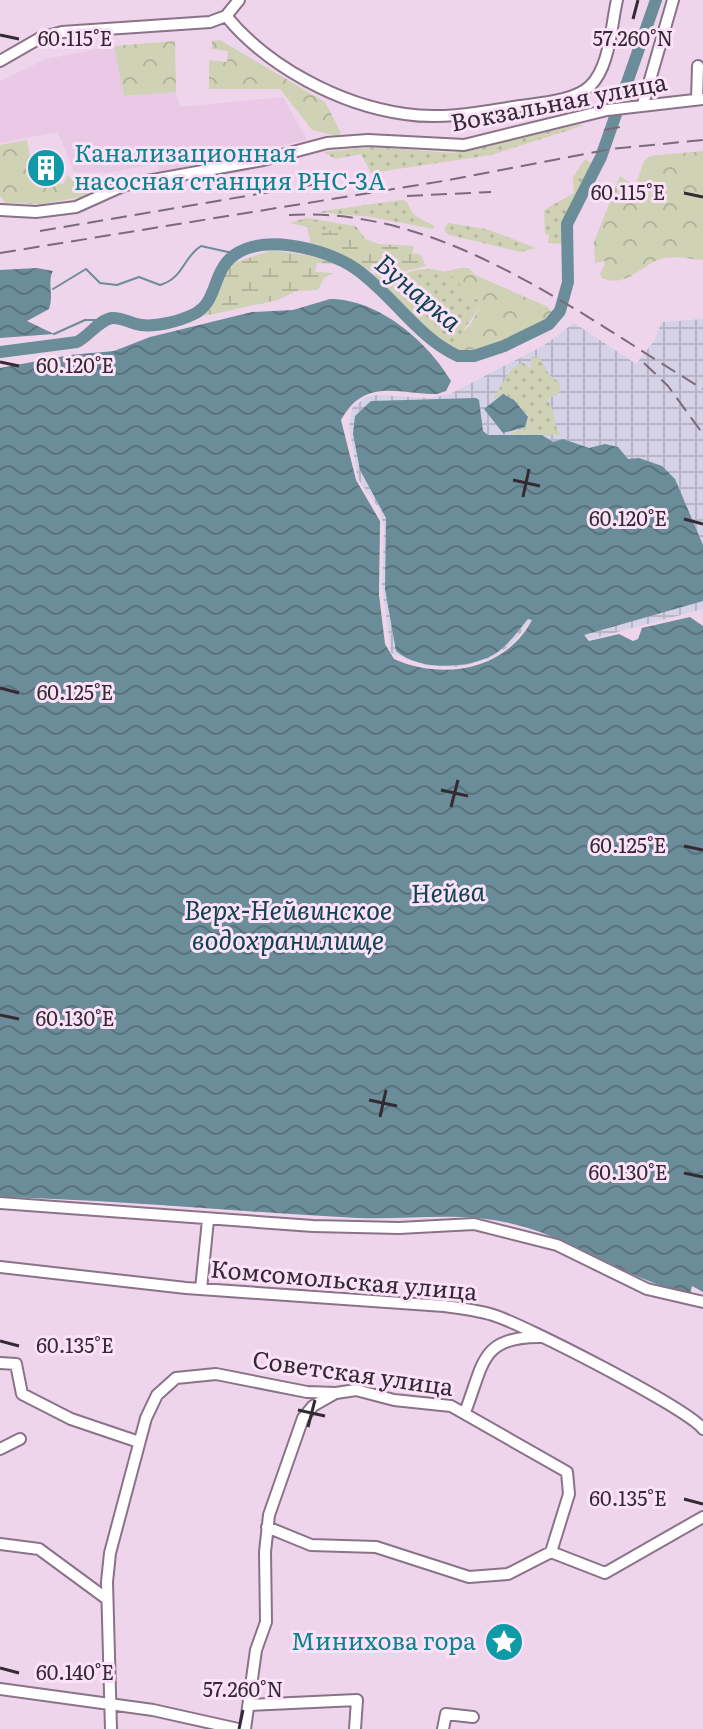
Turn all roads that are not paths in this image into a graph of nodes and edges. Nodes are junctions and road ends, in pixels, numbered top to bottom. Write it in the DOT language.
graph roads {
  1 [pos="239,0"];
  2 [pos="617,0"];
  3 [pos="673,0"];
  4 [pos="226,16"];
  5 [pos="0,59"];
  6 [pos="698,66"];
  7 [pos="700,99"];
  8 [pos="643,104"];
  9 [pos="0,210"];
  10 [pos="0,1203"];
  11 [pos="208,1220"];
  12 [pos="0,1267"];
  13 [pos="201,1289"];
  14 [pos="703,1302"];
  15 [pos="539,1337"];
  16 [pos="0,1363"];
  17 [pos="336,1393"];
  18 [pos="465,1412"];
  19 [pos="703,1429"];
  20 [pos="20,1439"];
  21 [pos="139,1442"];
  22 [pos="0,1449"];
  23 [pos="703,1517"];
  24 [pos="267,1527"];
  25 [pos="0,1544"];
  26 [pos="551,1552"];
  27 [pos="107,1599"];
  28 [pos="0,1689"];
  29 [pos="111,1704"];
  30 [pos="250,1705"];
  31 [pos="473,1717"];
  32 [pos="111,1729"];
  33 [pos="238,1729"];
  34 [pos="245,1729"];
  35 [pos="355,1729"];
  36 [pos="443,1729"];
  1 -- 4 [label="street"];
  2 -- 4 [label="street"];
  3 -- 8 [label="street"];
  4 -- 5 [label="street"];
  6 -- 7 [label="street"];
  7 -- 8 [label="street, Вокзальная улица"];
  8 -- 9 [label="street, Вокзальная улица"];
  10 -- 11 [label="street"];
  11 -- 13 [label="street"];
  11 -- 14 [label="street"];
  12 -- 13 [label="street, Комсомольская улица"];
  13 -- 15 [label="street, Комсомольская улица"];
  15 -- 18 [label="street"];
  15 -- 19 [label="street, Комсомольская улица"];
  16 -- 21 [label="street"];
  17 -- 18 [label="street, Советская улица"];
  17 -- 21 [label="street, Советская улица"];
  17 -- 24 [label="street"];
  18 -- 26 [label="street, Советская улица"];
  20 -- 22 [label="street"];
  21 -- 27 [label="street"];
  23 -- 26 [label="street"];
  24 -- 26 [label="street"];
  24 -- 30 [label="street"];
  25 -- 27 [label="street"];
  27 -- 29 [label="street"];
  28 -- 29 [label="street"];
  29 -- 32 [label="street"];
  29 -- 33 [label="street"];
  30 -- 34 [label="street"];
  30 -- 35 [label="street"];
  31 -- 36 [label="street"];
}
